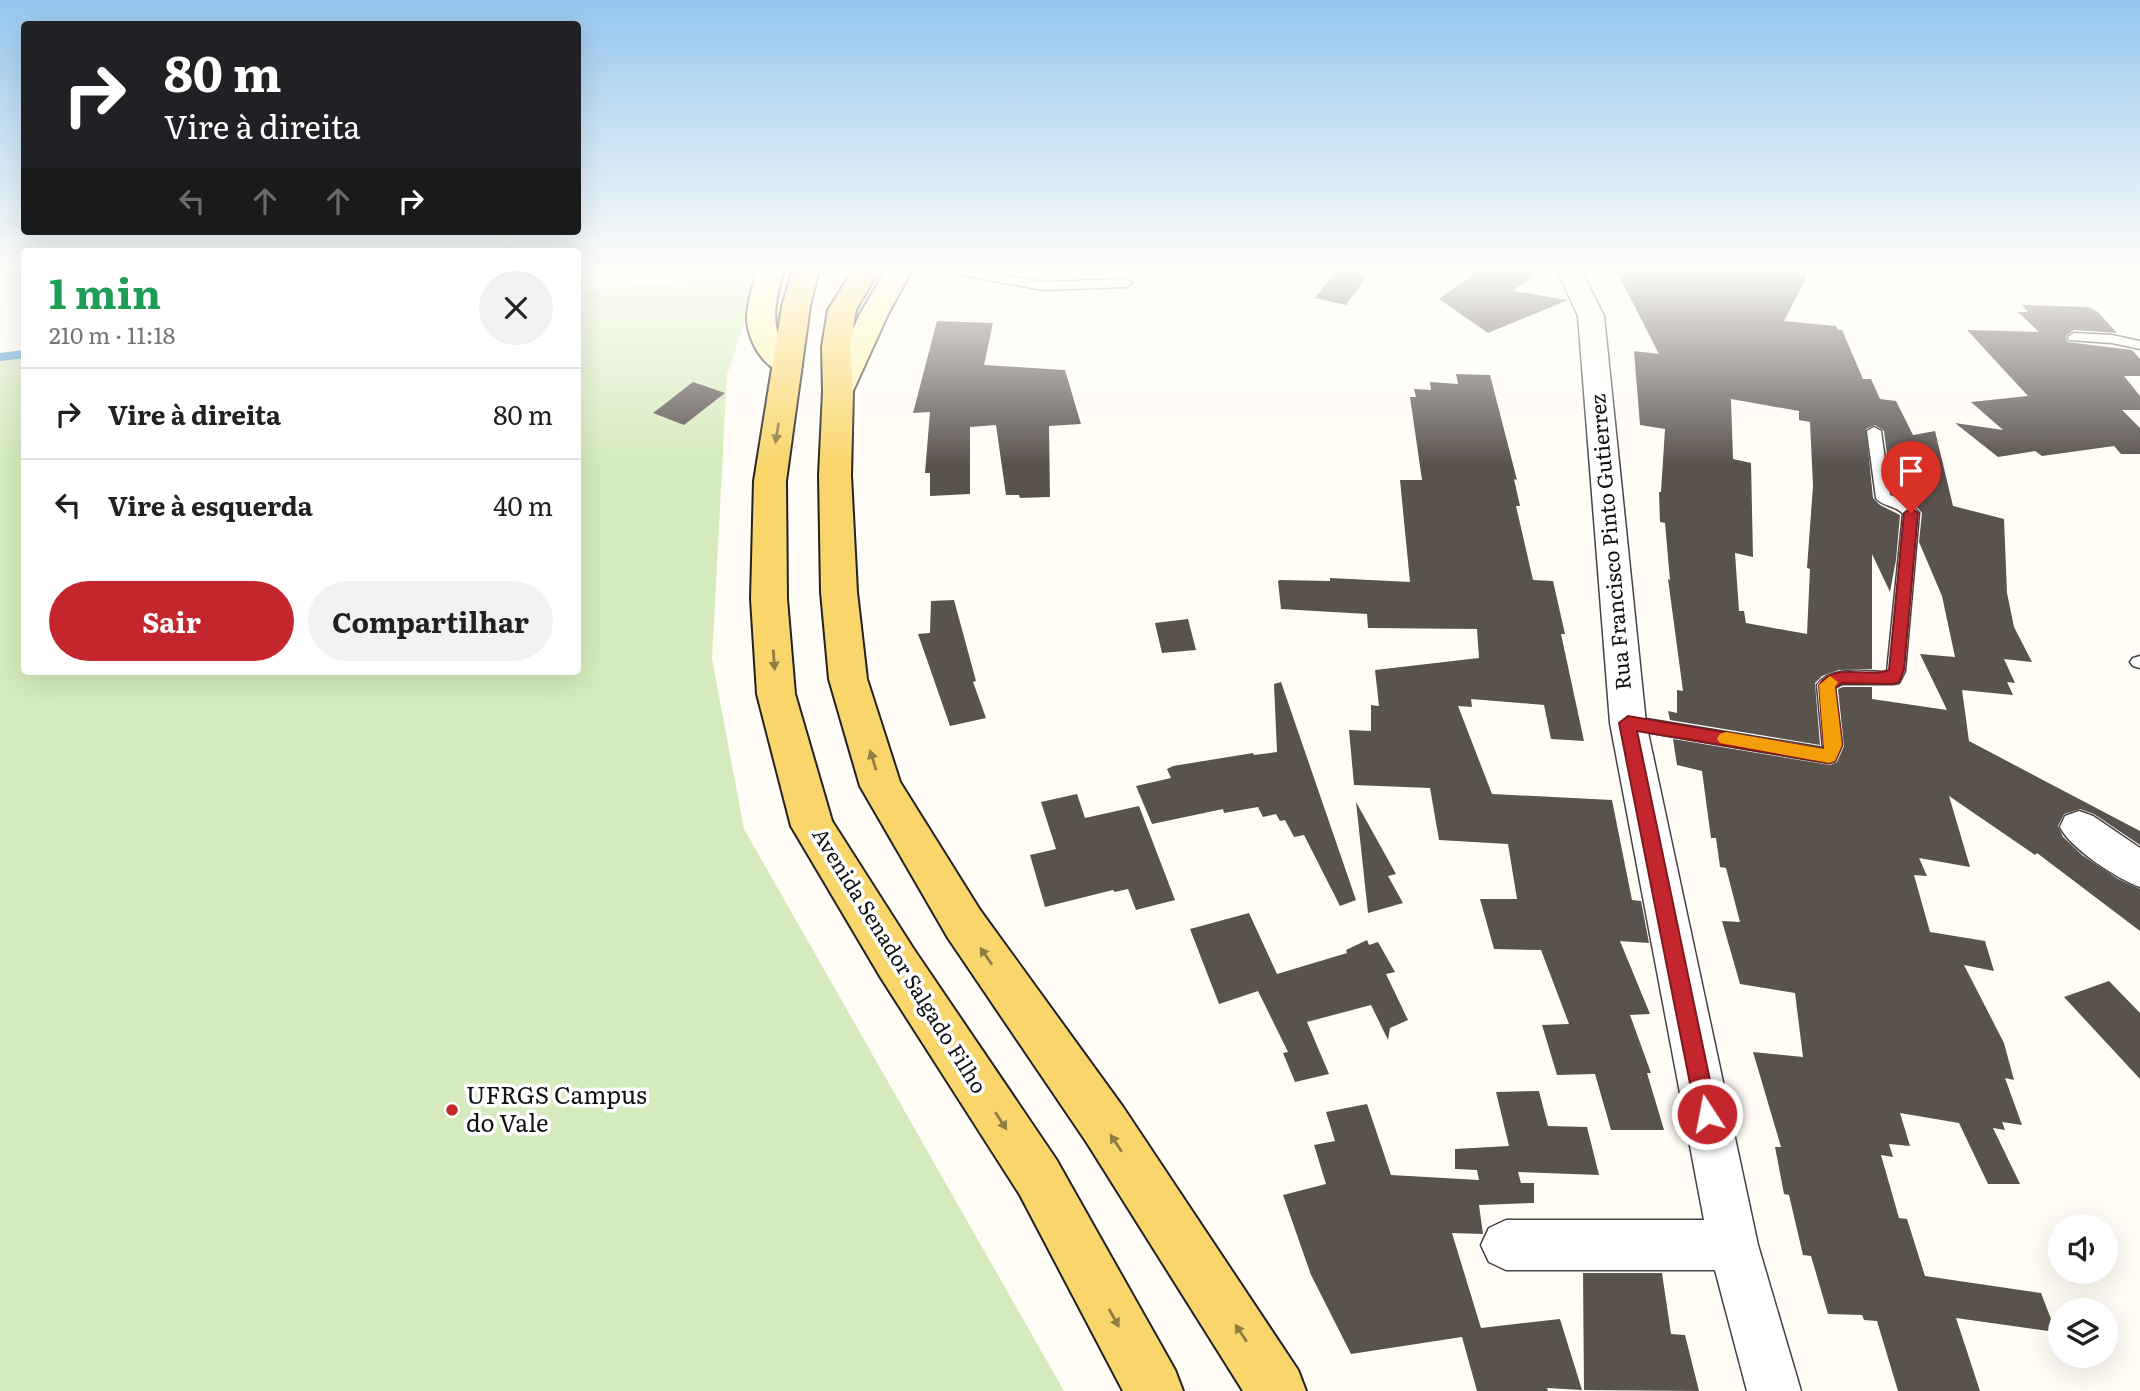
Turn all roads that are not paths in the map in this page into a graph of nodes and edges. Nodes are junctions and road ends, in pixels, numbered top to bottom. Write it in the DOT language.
graph roads {
  1 [pos="763,335"];
  2 [pos="793,335"];
  3 [pos="838,335"];
  4 [pos="865,335"];
  5 [pos="1593,335"];
  6 [pos="2074,337"];
  7 [pos="2140,345"];
  8 [pos="787,366"];
  9 [pos="838,391"];
  10 [pos="1874,431"];
  11 [pos="1628,723"];
  12 [pos="2079,827"];
  13 [pos="2140,870"];
  14 [pos="1506,1245"];
  15 [pos="1733,1245"];
  16 [pos="1154,1391"];
  17 [pos="1277,1391"];
  18 [pos="1774,1391"];
  1 -- 8 [label="main road"];
  2 -- 8 [label="main road, Avenida Senador Salgado Filho"];
  3 -- 9 [label="main road"];
  4 -- 9 [label="main road"];
  5 -- 11 [label="street, Rua Francisco Pinto Gutierrez"];
  6 -- 7 [label="lane"];
  8 -- 16 [label="main road, Avenida Senador Salgado Filho, one-way"];
  17 -- 9 [label="main road, one-way"];
  10 -- 11 [label="lane"];
  11 -- 15 [label="street, Rua Francisco Pinto Gutierrez"];
  12 -- 13 [label="street"];
  14 -- 15 [label="street"];
  15 -- 18 [label="street, Rua Francisco Pinto Gutierrez"];
}
